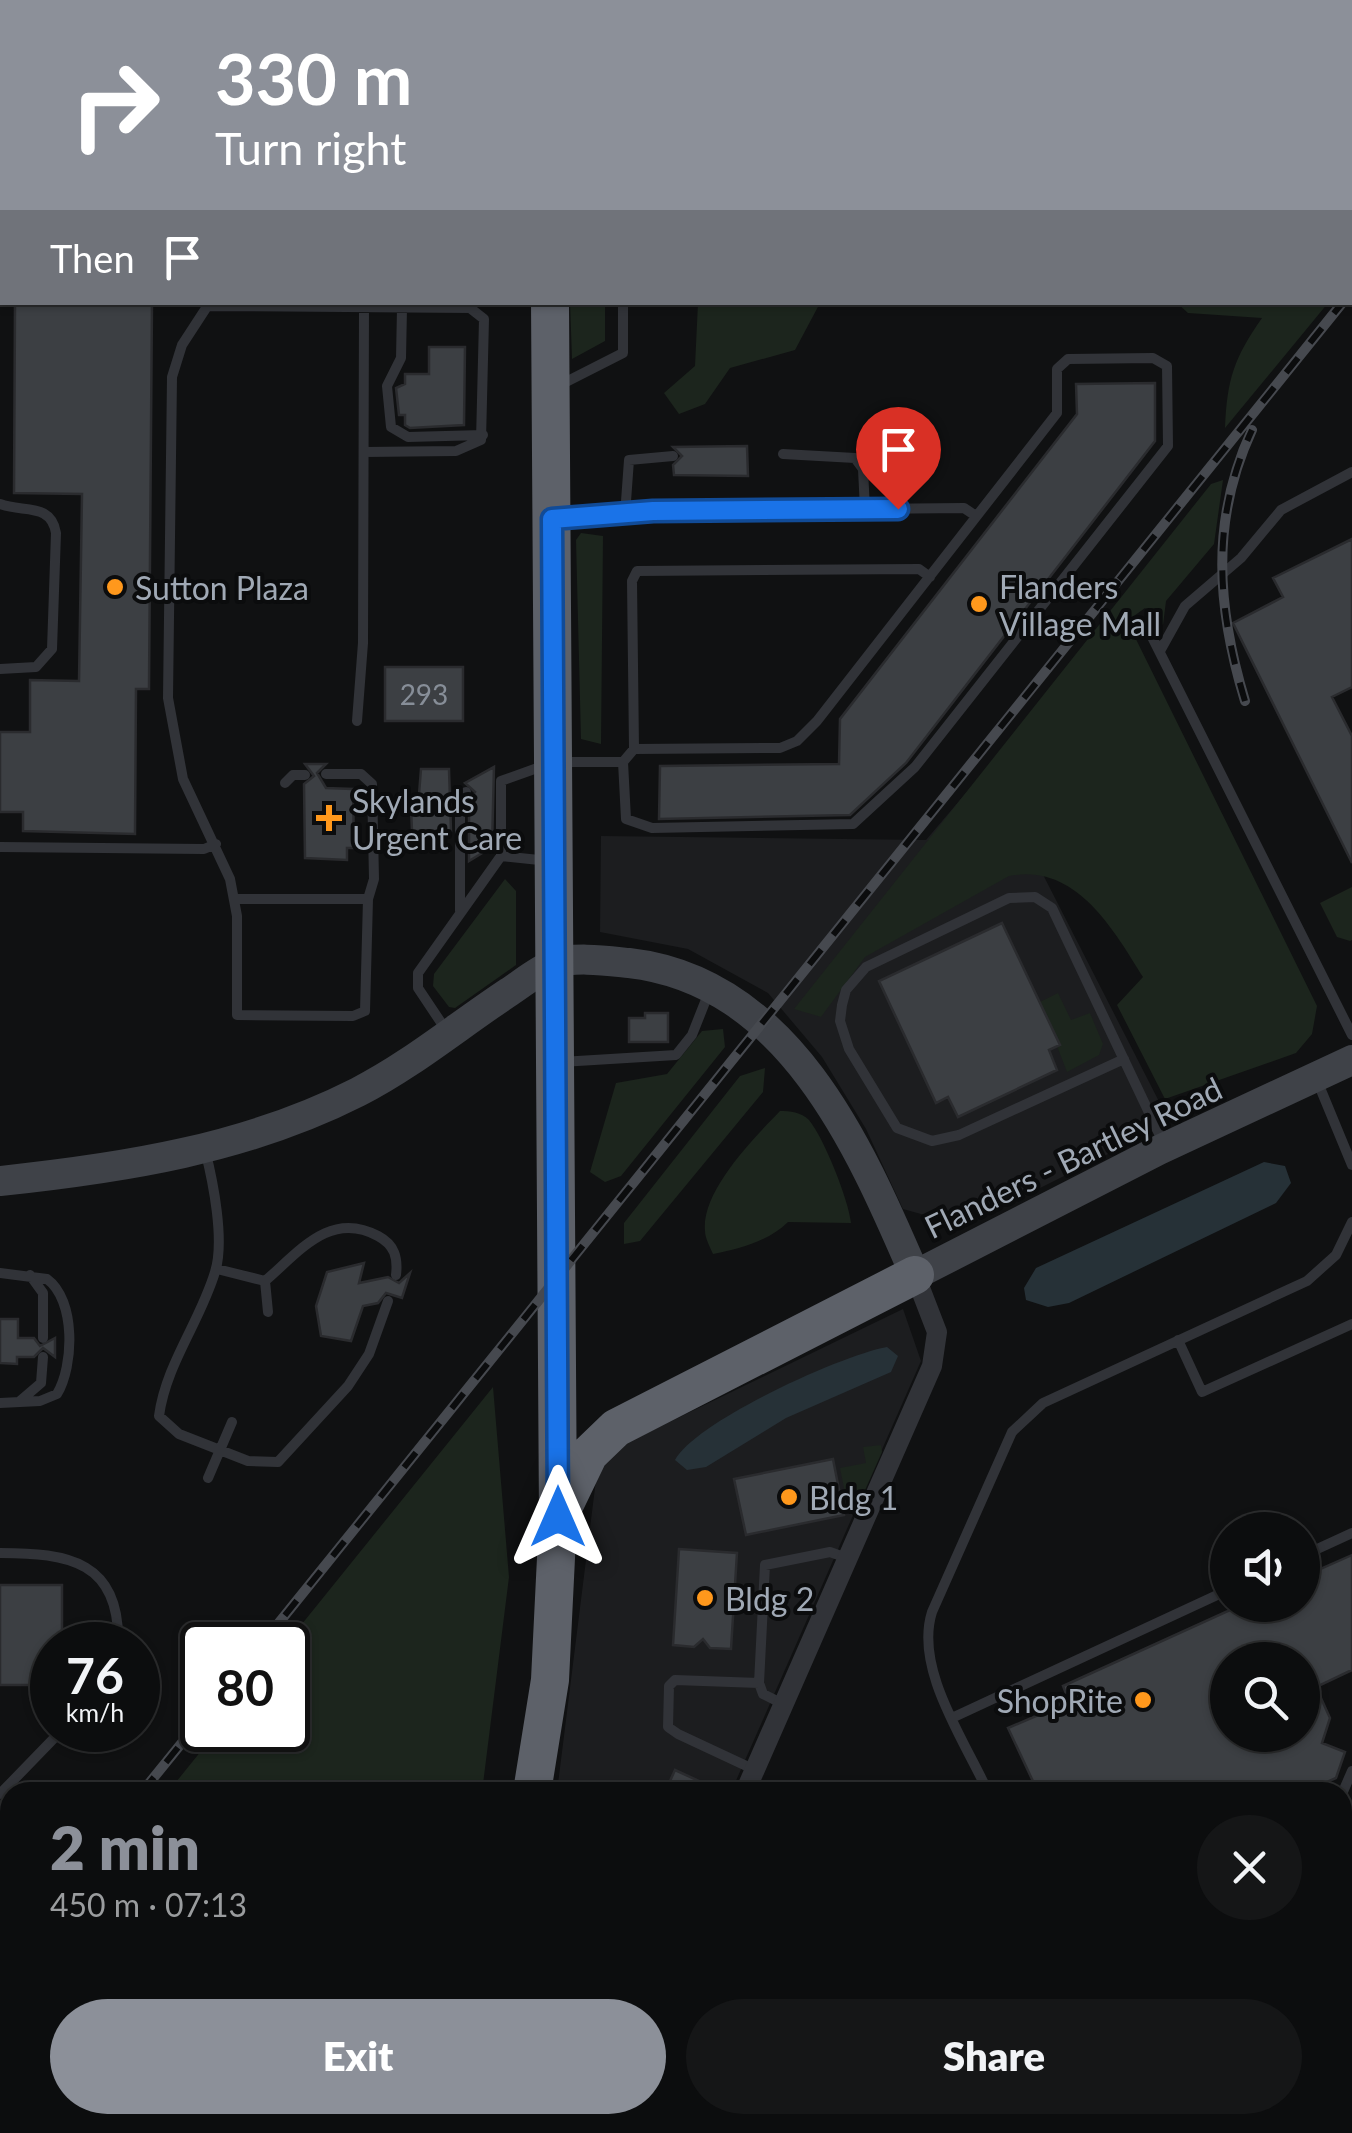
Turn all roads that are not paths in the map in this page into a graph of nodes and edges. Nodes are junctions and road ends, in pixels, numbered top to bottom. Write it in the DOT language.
graph roads {
  1 [pos="209,305"];
  2 [pos="261,305"];
  3 [pos="550,305"];
  4 [pos="623,305"];
  5 [pos="364,307"];
  6 [pos="402,308"];
  7 [pos="551,390"];
  8 [pos="483,435"];
  9 [pos="364,452"];
  10 [pos="783,454"];
  11 [pos="672,456"];
  12 [pos="1352,472"];
  13 [pos="0,504"];
  14 [pos="865,509"];
  15 [pos="625,515"];
  16 [pos="976,516"];
  17 [pos="552,519"];
  18 [pos="930,577"];
  19 [pos="1146,623"];
  20 [pos="1160,651"];
  21 [pos="0,668"];
  22 [pos="357,720"];
  23 [pos="634,749"];
  24 [pos="554,762"];
  25 [pos="623,762"];
  26 [pos="326,774"];
  27 [pos="304,775"];
  28 [pos="285,782"];
  29 [pos="466,792"];
  30 [pos="216,844"];
  31 [pos="0,847"];
  32 [pos="500,856"];
  33 [pos="555,861"];
  34 [pos="234,899"];
  35 [pos="368,899"];
  36 [pos="460,911"];
  37 [pos="556,962"];
  38 [pos="712,986"];
  39 [pos="448,1034"];
  40 [pos="1352,1035"];
  41 [pos="1124,1059"];
  42 [pos="1352,1060"];
  43 [pos="556,1062"];
  44 [pos="1316,1077"];
  45 [pos="1166,1148"];
  46 [pos="204,1149"];
  47 [pos="1352,1165"];
  48 [pos="0,1181"];
  49 [pos="1352,1222"];
  50 [pos="216,1269"];
  51 [pos="0,1273"];
  52 [pos="30,1275"];
  53 [pos="915,1275"];
  54 [pos="396,1276"];
  55 [pos="265,1282"];
  56 [pos="388,1301"];
  57 [pos="268,1312"];
  58 [pos="1352,1324"];
  59 [pos="43,1338"];
  60 [pos="1178,1340"];
  61 [pos="43,1357"];
  62 [pos="4,1403"];
  63 [pos="232,1422"];
  64 [pos="220,1450"];
  65 [pos="208,1478"];
  66 [pos="558,1517"];
  67 [pos="1352,1534"];
  68 [pos="1320,1548"];
  69 [pos="0,1553"];
  70 [pos="848,1558"];
  71 [pos="1210,1598"];
  72 [pos="115,1622"];
  73 [pos="759,1683"];
  74 [pos="783,1704"];
  75 [pos="954,1717"];
  76 [pos="41,1752"];
  77 [pos="755,1770"];
  78 [pos="12,1782"];
  79 [pos="534,1782"];
  80 [pos="749,1782"];
  81 [pos="983,1782"];
  1 -- 30 [label="lane"];
  2 -- 5 [label="lane"];
  3 -- 7 [label="highway"];
  4 -- 7 [label="lane"];
  5 -- 6 [label="lane"];
  5 -- 9 [label="lane"];
  6 -- 8 [label="lane"];
  6 -- 8 [label="lane"];
  7 -- 17 [label="highway"];
  8 -- 9 [label="lane"];
  9 -- 22 [label="lane"];
  10 -- 14 [label="lane"];
  11 -- 15 [label="lane"];
  12 -- 20 [label="lane"];
  13 -- 21 [label="lane"];
  14 -- 15 [label="lane"];
  14 -- 16 [label="lane"];
  15 -- 17 [label="lane"];
  16 -- 18 [label="lane"];
  16 -- 25 [label="lane"];
  17 -- 24 [label="highway"];
  18 -- 23 [label="lane"];
  18 -- 23 [label="lane"];
  19 -- 20 [label="lane"];
  20 -- 40 [label="lane"];
  23 -- 25 [label="lane"];
  24 -- 25 [label="lane"];
  24 -- 32 [label="lane"];
  24 -- 33 [label="highway"];
  26 -- 35 [label="lane"];
  27 -- 28 [label="lane"];
  29 -- 36 [label="lane"];
  30 -- 31 [label="lane"];
  30 -- 34 [label="lane"];
  32 -- 33 [label="lane"];
  32 -- 36 [label="lane"];
  33 -- 37 [label="highway"];
  34 -- 35 [label="lane"];
  34 -- 35 [label="lane"];
  36 -- 39 [label="lane"];
  37 -- 38 [label="main road, Flanders - Bartley Road"];
  37 -- 39 [label="main road"];
  37 -- 43 [label="highway"];
  38 -- 43 [label="lane"];
  38 -- 53 [label="main road, Flanders - Bartley Road"];
  39 -- 46 [label="main road"];
  41 -- 41 [label="lane"];
  41 -- 45 [label="lane"];
  42 -- 44 [label="main road, Flanders - Bartley Road"];
  43 -- 66 [label="highway"];
  44 -- 45 [label="main road, Flanders - Bartley Road"];
  44 -- 47 [label="lane"];
  45 -- 53 [label="main road, Flanders - Bartley Road"];
  46 -- 48 [label="main road"];
  46 -- 50 [label="lane"];
  49 -- 60 [label="lane"];
  50 -- 55 [label="lane"];
  50 -- 64 [label="lane"];
  51 -- 52 [label="lane"];
  52 -- 59 [label="lane"];
  52 -- 62 [label="lane"];
  53 -- 66 [label="highway"];
  53 -- 70 [label="street"];
  54 -- 55 [label="lane"];
  55 -- 57 [label="lane"];
  56 -- 64 [label="lane"];
  58 -- 60 [label="lane"];
  60 -- 75 [label="lane"];
  61 -- 62 [label="lane"];
  63 -- 64 [label="lane"];
  64 -- 65 [label="lane"];
  66 -- 79 [label="highway"];
  67 -- 68 [label="lane"];
  69 -- 72 [label="lane"];
  70 -- 73 [label="lane"];
  70 -- 74 [label="street"];
  71 -- 75 [label="lane"];
  73 -- 74 [label="lane"];
  73 -- 77 [label="lane"];
  74 -- 77 [label="street"];
  75 -- 81 [label="lane"];
  76 -- 78 [label="lane"];
  77 -- 80 [label="street"];
}
